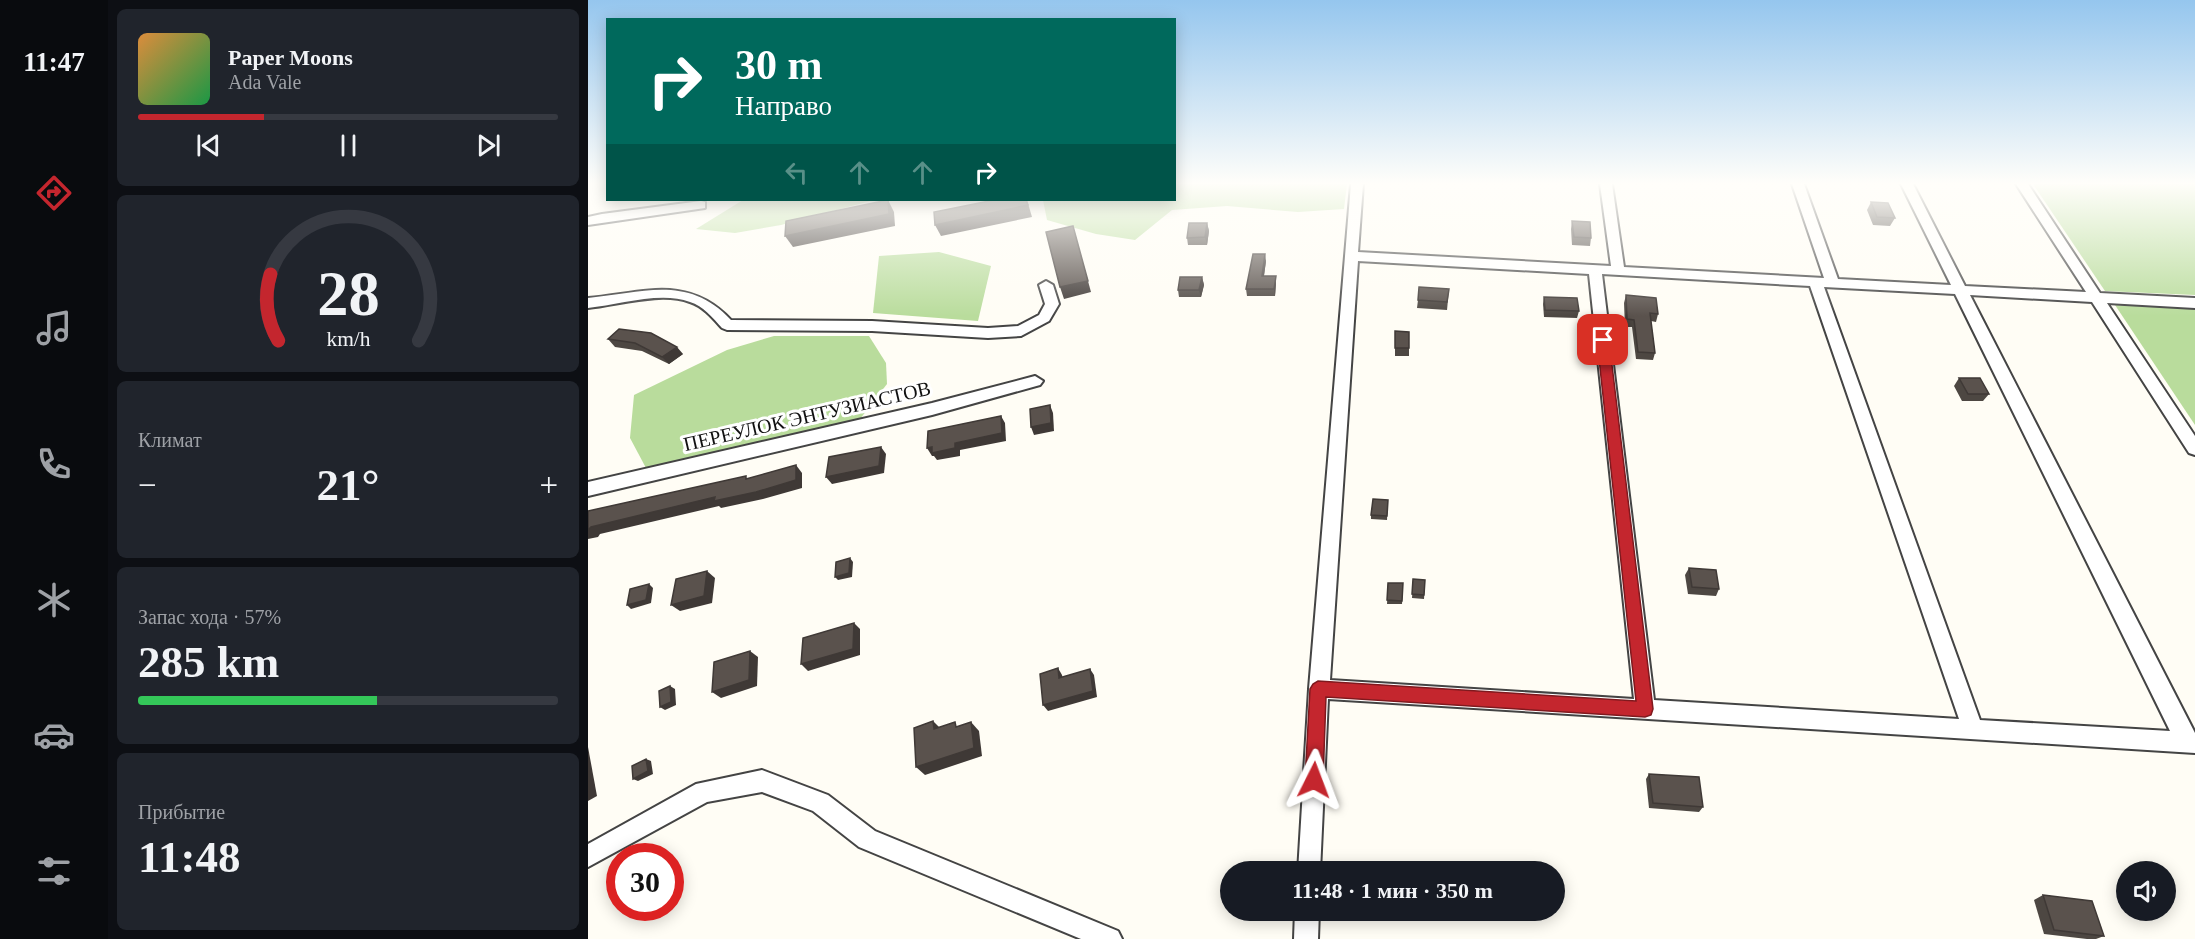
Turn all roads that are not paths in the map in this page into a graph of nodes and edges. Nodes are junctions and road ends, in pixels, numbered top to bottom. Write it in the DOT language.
graph roads {
  1 [pos="1353,228"];
  2 [pos="1612,228"];
  3 [pos="1813,228"];
  4 [pos="1928,228"];
  5 [pos="2051,228"];
  6 [pos="1350,256"];
  7 [pos="1595,271"];
  8 [pos="1618,271"];
  9 [pos="1815,282"];
  10 [pos="1833,283"];
  11 [pos="1046,285"];
  12 [pos="1960,290"];
  13 [pos="2096,297"];
  14 [pos="588,303"];
  15 [pos="2195,303"];
  16 [pos="1035,381"];
  17 [pos="2195,449"];
  18 [pos="588,489"];
  19 [pos="1318,689"];
  20 [pos="1645,709"];
  21 [pos="1973,730"];
  22 [pos="2191,743"];
  23 [pos="588,856"];
  24 [pos="1310,861"];
  25 [pos="1307,921"];
  26 [pos="1110,939"];
  27 [pos="1306,939"];
  1 -- 6 [label="street"];
  2 -- 8 [label="street"];
  3 -- 10 [label="street"];
  4 -- 12 [label="street"];
  5 -- 13 [label="street"];
  6 -- 7 [label="street"];
  6 -- 19 [label="street"];
  7 -- 8 [label="street"];
  7 -- 20 [label="street"];
  8 -- 9 [label="street"];
  9 -- 10 [label="street"];
  9 -- 21 [label="street"];
  10 -- 12 [label="street"];
  11 -- 14 [label="street"];
  12 -- 13 [label="street"];
  12 -- 22 [label="street"];
  13 -- 15 [label="street"];
  13 -- 17 [label="street"];
  16 -- 18 [label="street, ПЕРЕУЛОК ЭНТУЗИАСТОВ"];
  19 -- 20 [label="street"];
  19 -- 24 [label="street"];
  20 -- 21 [label="street"];
  21 -- 22 [label="street"];
  23 -- 26 [label="street"];
  25 -- 27 [label="street"];
}
